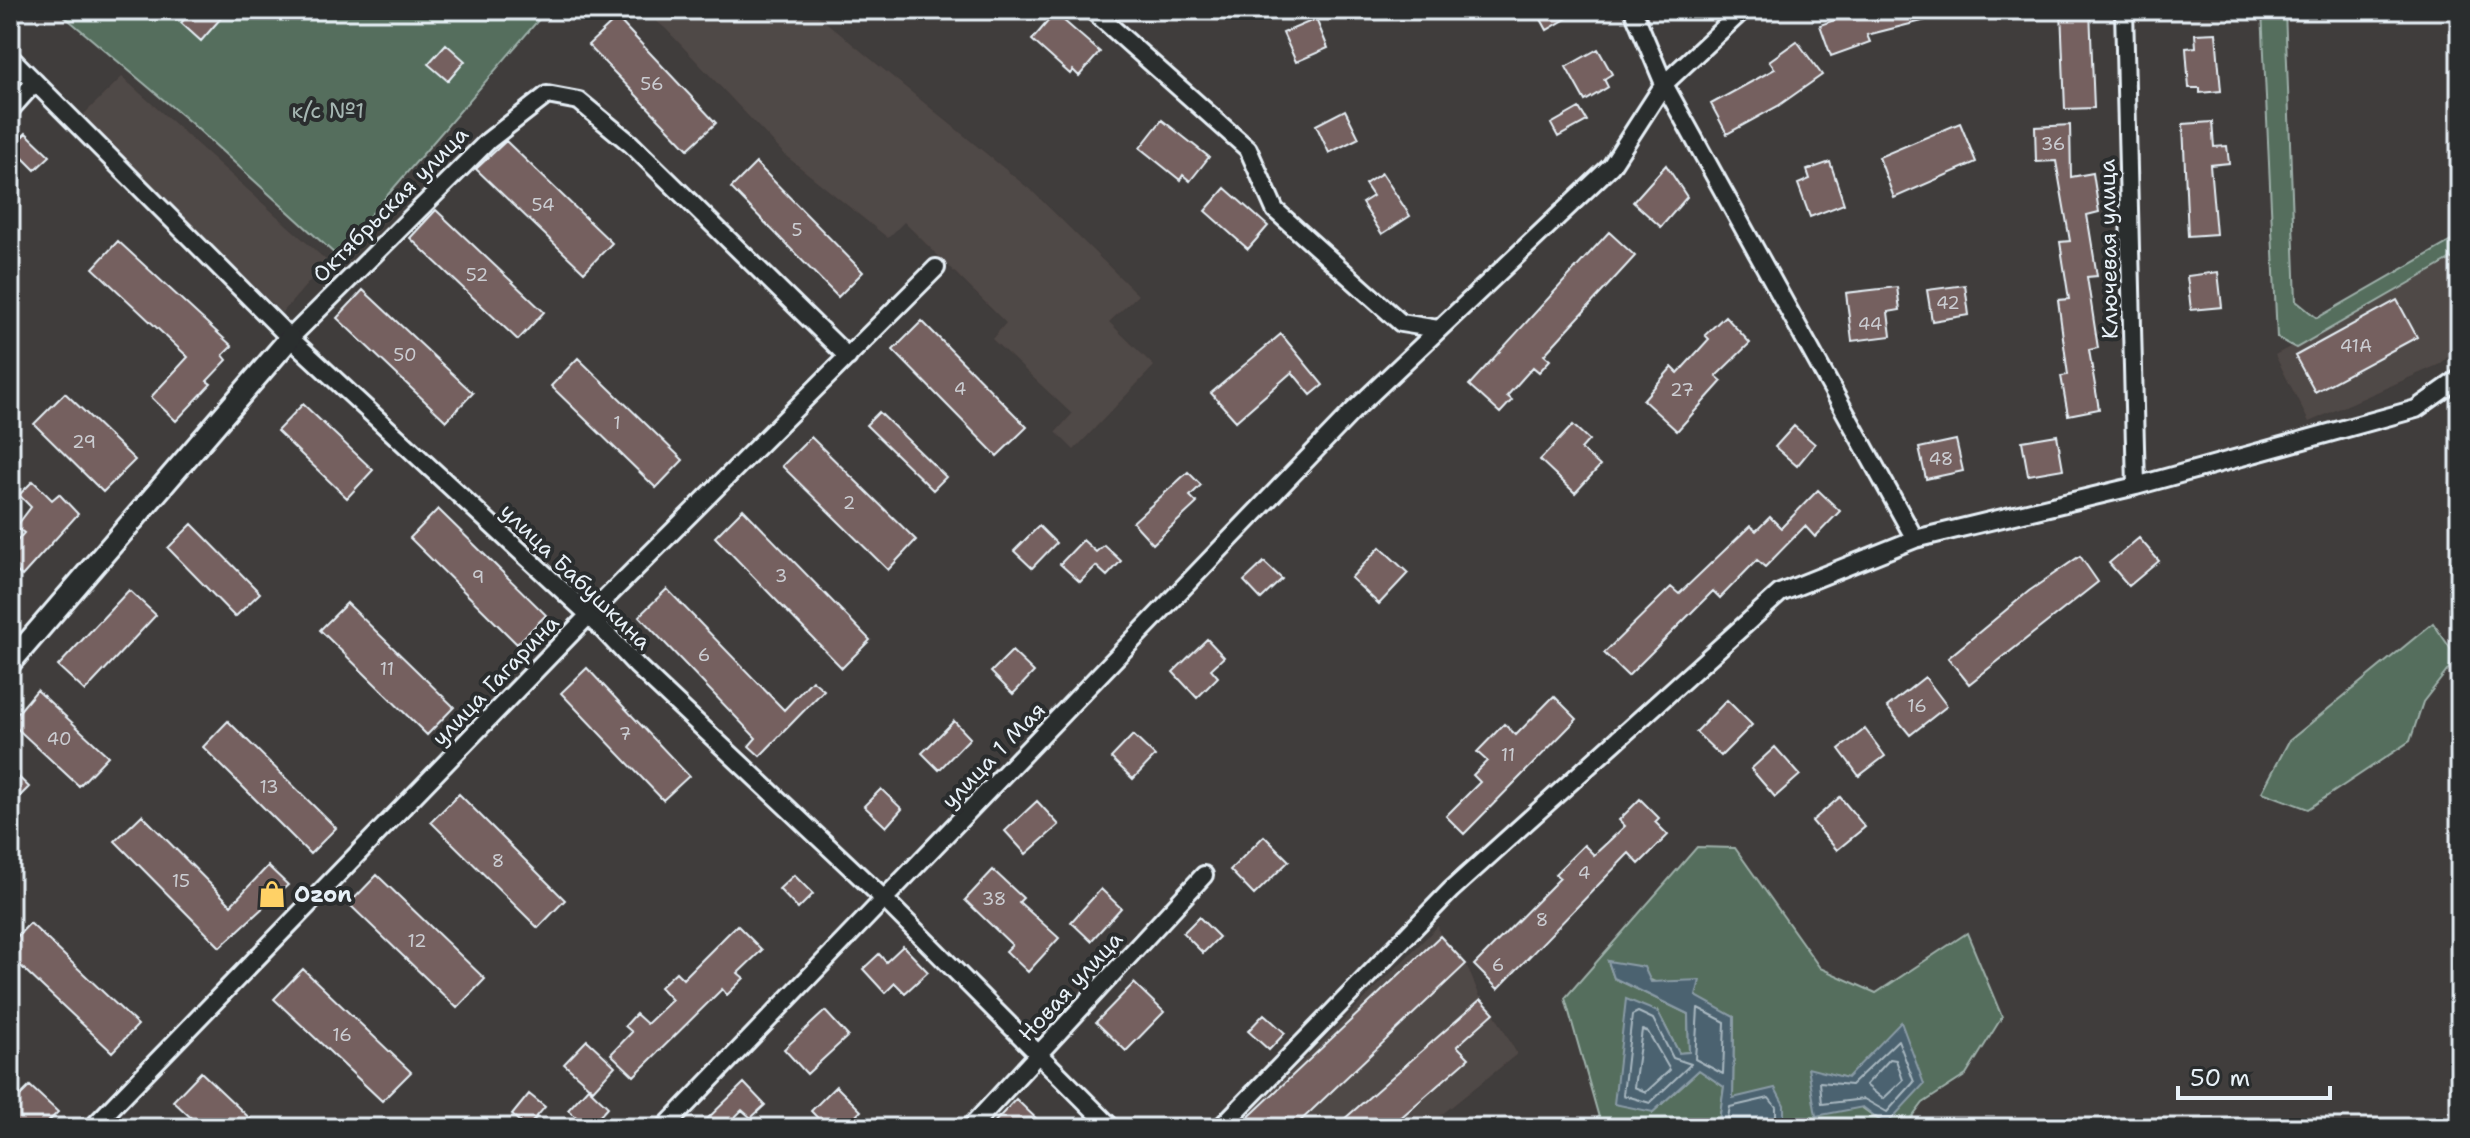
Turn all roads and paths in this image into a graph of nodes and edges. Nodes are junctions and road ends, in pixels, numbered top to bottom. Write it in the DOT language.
graph roads {
  1 [pos="1092,10"];
  2 [pos="1633,10"];
  3 [pos="1743,10"];
  4 [pos="2124,10"];
  5 [pos="10,57"];
  6 [pos="35,82"];
  7 [pos="1664,84"];
  8 [pos="10,110"];
  9 [pos="936,268"];
  10 [pos="1438,329"];
  11 [pos="290,338"];
  12 [pos="848,357"];
  13 [pos="2460,378"];
  14 [pos="2136,486"];
  15 [pos="1915,539"];
  16 [pos="589,615"];
  17 [pos="10,663"];
  18 [pos="1204,875"];
  19 [pos="885,900"];
  20 [pos="1037,1053"];
  21 [pos="92,1128"];
  22 [pos="664,1128"];
  23 [pos="970,1128"];
  24 [pos="1112,1128"];
  25 [pos="1220,1128"];
  1 -- 10 [label="street"];
  2 -- 7 [label="street"];
  3 -- 7 [label="street, улица 1 Мая"];
  4 -- 14 [label="street, Ключевая улица"];
  5 -- 6 [label="street, улица Бабушкина"];
  6 -- 8 [label="street"];
  6 -- 11 [label="street, улица Бабушкина"];
  7 -- 10 [label="street, улица 1 Мая"];
  7 -- 15 [label="street"];
  9 -- 12 [label="street, улица Гагарина"];
  10 -- 19 [label="street, улица 1 Мая"];
  11 -- 12 [label="street, Октябрьская улица"];
  11 -- 16 [label="street, улица Бабушкина"];
  11 -- 17 [label="street, Октябрьская улица"];
  12 -- 16 [label="street, улица Гагарина"];
  13 -- 14 [label="street"];
  14 -- 15 [label="street"];
  15 -- 25 [label="street"];
  16 -- 19 [label="street, улица Бабушкина"];
  16 -- 21 [label="street, улица Гагарина"];
  18 -- 20 [label="street, Новая улица"];
  19 -- 20 [label="street, улица Бабушкина"];
  19 -- 22 [label="street, улица 1 Мая"];
  20 -- 23 [label="street, Новая улица"];
  20 -- 24 [label="street, улица Бабушкина"];
}
